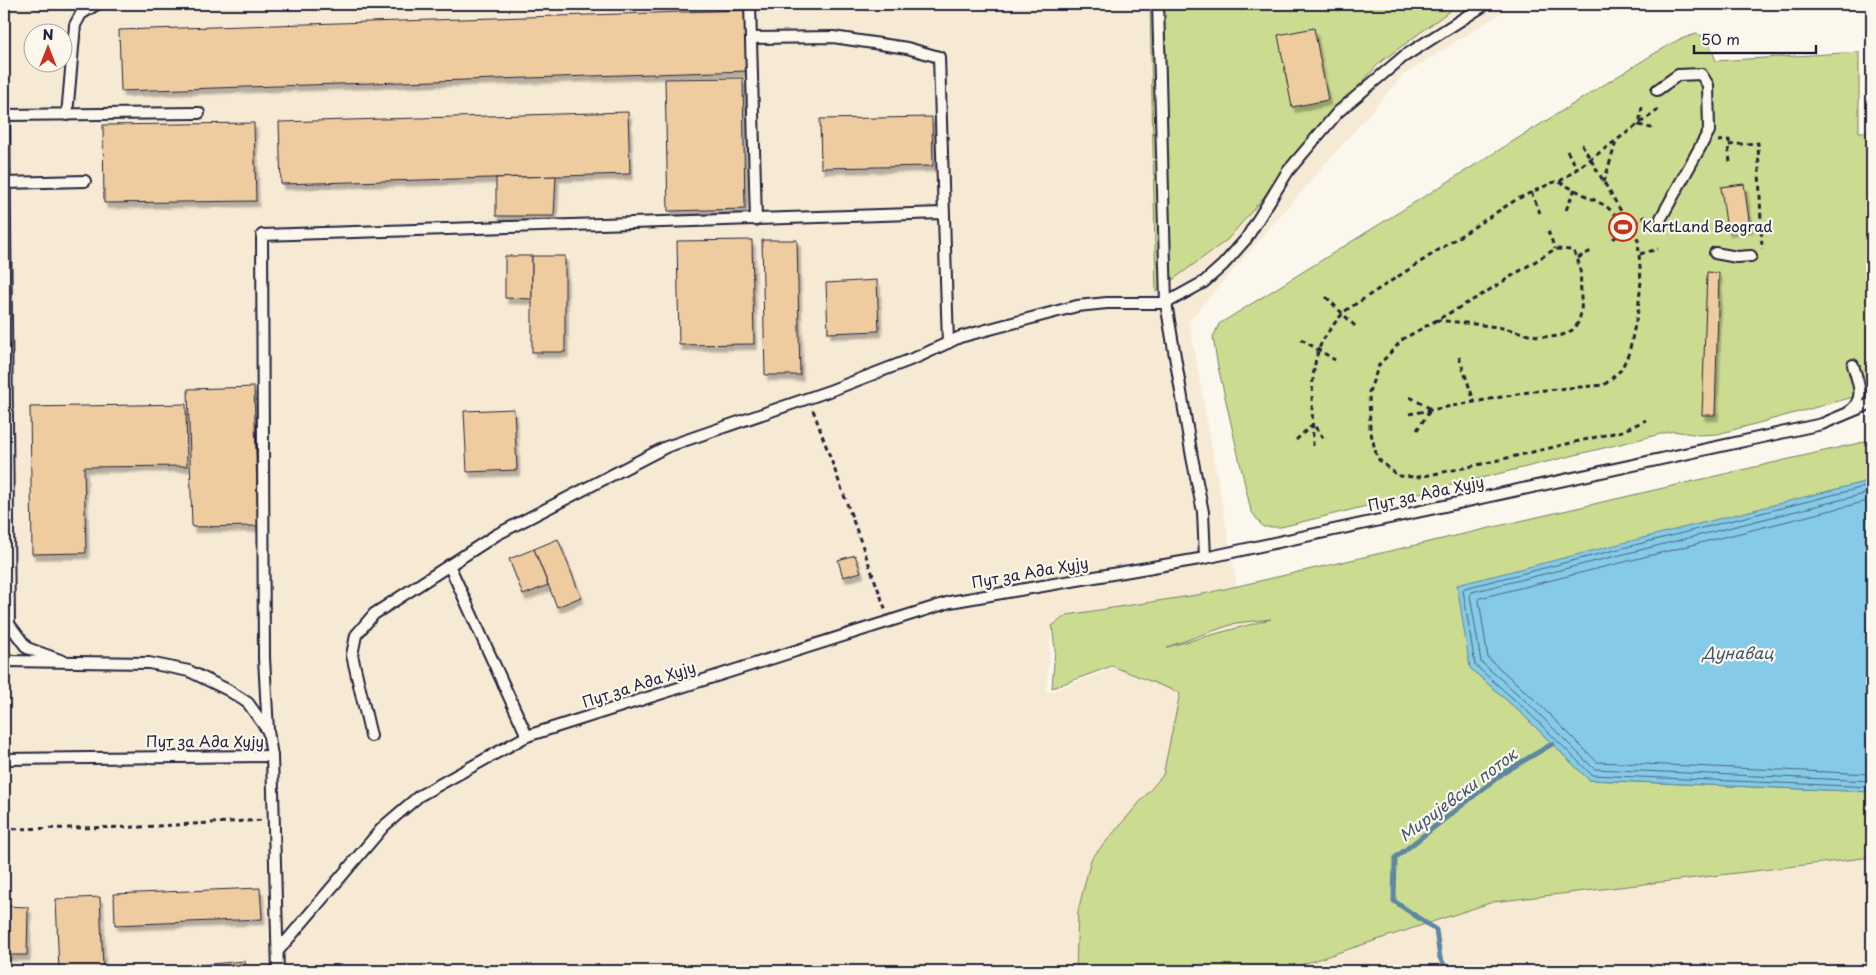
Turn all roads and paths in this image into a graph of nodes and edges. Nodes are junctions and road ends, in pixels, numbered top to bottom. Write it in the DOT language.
graph roads {
  1 [pos="97,4"];
  2 [pos="750,4"];
  3 [pos="1158,4"];
  4 [pos="1486,4"];
  5 [pos="751,38"];
  6 [pos="1657,90"];
  7 [pos="1642,107"];
  8 [pos="1658,110"];
  9 [pos="199,113"];
  10 [pos="67,115"];
  11 [pos="4,116"];
  12 [pos="1638,125"];
  13 [pos="1655,129"];
  14 [pos="1616,142"];
  15 [pos="1580,143"];
  16 [pos="1567,151"];
  17 [pos="1591,160"];
  18 [pos="1730,162"];
  19 [pos="1578,169"];
  20 [pos="85,182"];
  21 [pos="1560,182"];
  22 [pos="1604,182"];
  23 [pos="4,183"];
  24 [pos="1575,189"];
  25 [pos="1531,192"];
  26 [pos="1566,210"];
  27 [pos="943,213"];
  28 [pos="1540,213"];
  29 [pos="1646,216"];
  30 [pos="1661,218"];
  31 [pos="756,220"];
  32 [pos="1630,228"];
  33 [pos="1548,232"];
  34 [pos="1613,239"];
  35 [pos="1555,249"];
  36 [pos="1658,249"];
  37 [pos="1591,251"];
  38 [pos="1715,253"];
  39 [pos="1640,254"];
  40 [pos="1762,255"];
  41 [pos="1751,256"];
  42 [pos="1578,258"];
  43 [pos="1326,297"];
  44 [pos="1166,303"];
  45 [pos="1343,314"];
  46 [pos="1436,320"];
  47 [pos="1355,326"];
  48 [pos="1301,339"];
  49 [pos="948,343"];
  50 [pos="1320,350"];
  51 [pos="1459,357"];
  52 [pos="1335,360"];
  53 [pos="1853,366"];
  54 [pos="1410,397"];
  55 [pos="808,398"];
  56 [pos="1474,401"];
  57 [pos="1872,402"];
  58 [pos="1431,410"];
  59 [pos="1409,414"];
  60 [pos="1846,415"];
  61 [pos="1646,420"];
  62 [pos="1313,424"];
  63 [pos="1417,430"];
  64 [pos="1324,438"];
  65 [pos="1296,440"];
  66 [pos="1313,446"];
  67 [pos="1204,558"];
  68 [pos="449,565"];
  69 [pos="890,621"];
  70 [pos="4,661"];
  71 [pos="62,661"];
  72 [pos="268,731"];
  73 [pos="371,736"];
  74 [pos="527,736"];
  75 [pos="272,756"];
  76 [pos="4,759"];
  77 [pos="274,820"];
  78 [pos="4,829"];
  79 [pos="278,951"];
  80 [pos="278,971"];
  1 -- 10 [label="lane"];
  2 -- 5 [label="lane"];
  3 -- 44 [label="lane"];
  4 -- 44 [label="lane"];
  5 -- 27 [label="lane"];
  5 -- 31 [label="lane"];
  6 -- 30 [label="lane"];
  7 -- 12 [label="path"];
  8 -- 12 [label="path"];
  9 -- 10 [label="lane"];
  10 -- 11 [label="lane"];
  11 -- 23 [label="lane"];
  12 -- 13 [label="path"];
  12 -- 14 [label="path"];
  14 -- 17 [label="path"];
  14 -- 22 [label="path"];
  15 -- 17 [label="path"];
  16 -- 19 [label="path"];
  17 -- 19 [label="path"];
  17 -- 22 [label="path"];
  18 -- 40 [label="path"];
  19 -- 21 [label="path"];
  20 -- 23 [label="lane"];
  21 -- 24 [label="path"];
  21 -- 25 [label="path"];
  22 -- 32 [label="path"];
  23 -- 71 [label="lane"];
  24 -- 26 [label="path"];
  24 -- 32 [label="path"];
  25 -- 28 [label="path"];
  25 -- 45 [label="path"];
  27 -- 31 [label="lane"];
  27 -- 49 [label="lane"];
  29 -- 32 [label="path"];
  31 -- 72 [label="lane"];
  32 -- 34 [label="path"];
  32 -- 39 [label="path"];
  33 -- 35 [label="path"];
  35 -- 42 [label="path"];
  35 -- 46 [label="path"];
  36 -- 39 [label="path"];
  37 -- 42 [label="path"];
  38 -- 41 [label="lane"];
  39 -- 56 [label="path"];
  42 -- 46 [label="path"];
  43 -- 45 [label="path"];
  44 -- 49 [label="lane"];
  44 -- 67 [label="lane"];
  45 -- 47 [label="path"];
  45 -- 50 [label="path"];
  46 -- 61 [label="path"];
  48 -- 50 [label="path"];
  49 -- 55 [label="lane"];
  50 -- 52 [label="path"];
  50 -- 62 [label="path"];
  51 -- 56 [label="path"];
  53 -- 60 [label="lane"];
  54 -- 58 [label="path"];
  55 -- 68 [label="lane"];
  55 -- 69 [label="path"];
  56 -- 58 [label="path"];
  57 -- 60 [label="lane, Пут за Ада Хују"];
  58 -- 59 [label="path"];
  58 -- 63 [label="path"];
  60 -- 67 [label="lane, Пут за Ада Хују"];
  62 -- 64 [label="path"];
  62 -- 65 [label="path"];
  62 -- 66 [label="path"];
  67 -- 69 [label="lane, Пут за Ада Хују"];
  68 -- 73 [label="lane"];
  68 -- 74 [label="lane"];
  69 -- 74 [label="lane, Пут за Ада Хују"];
  70 -- 71 [label="lane"];
  71 -- 72 [label="lane"];
  72 -- 75 [label="lane"];
  74 -- 79 [label="lane, Пут за Ада Хују"];
  75 -- 76 [label="lane, Пут за Ада Хују"];
  75 -- 77 [label="lane, Пут за Ада Хују"];
  77 -- 78 [label="path"];
  77 -- 79 [label="lane, Пут за Ада Хују"];
  79 -- 80 [label="lane, Пут за Ада Хују"];
}
